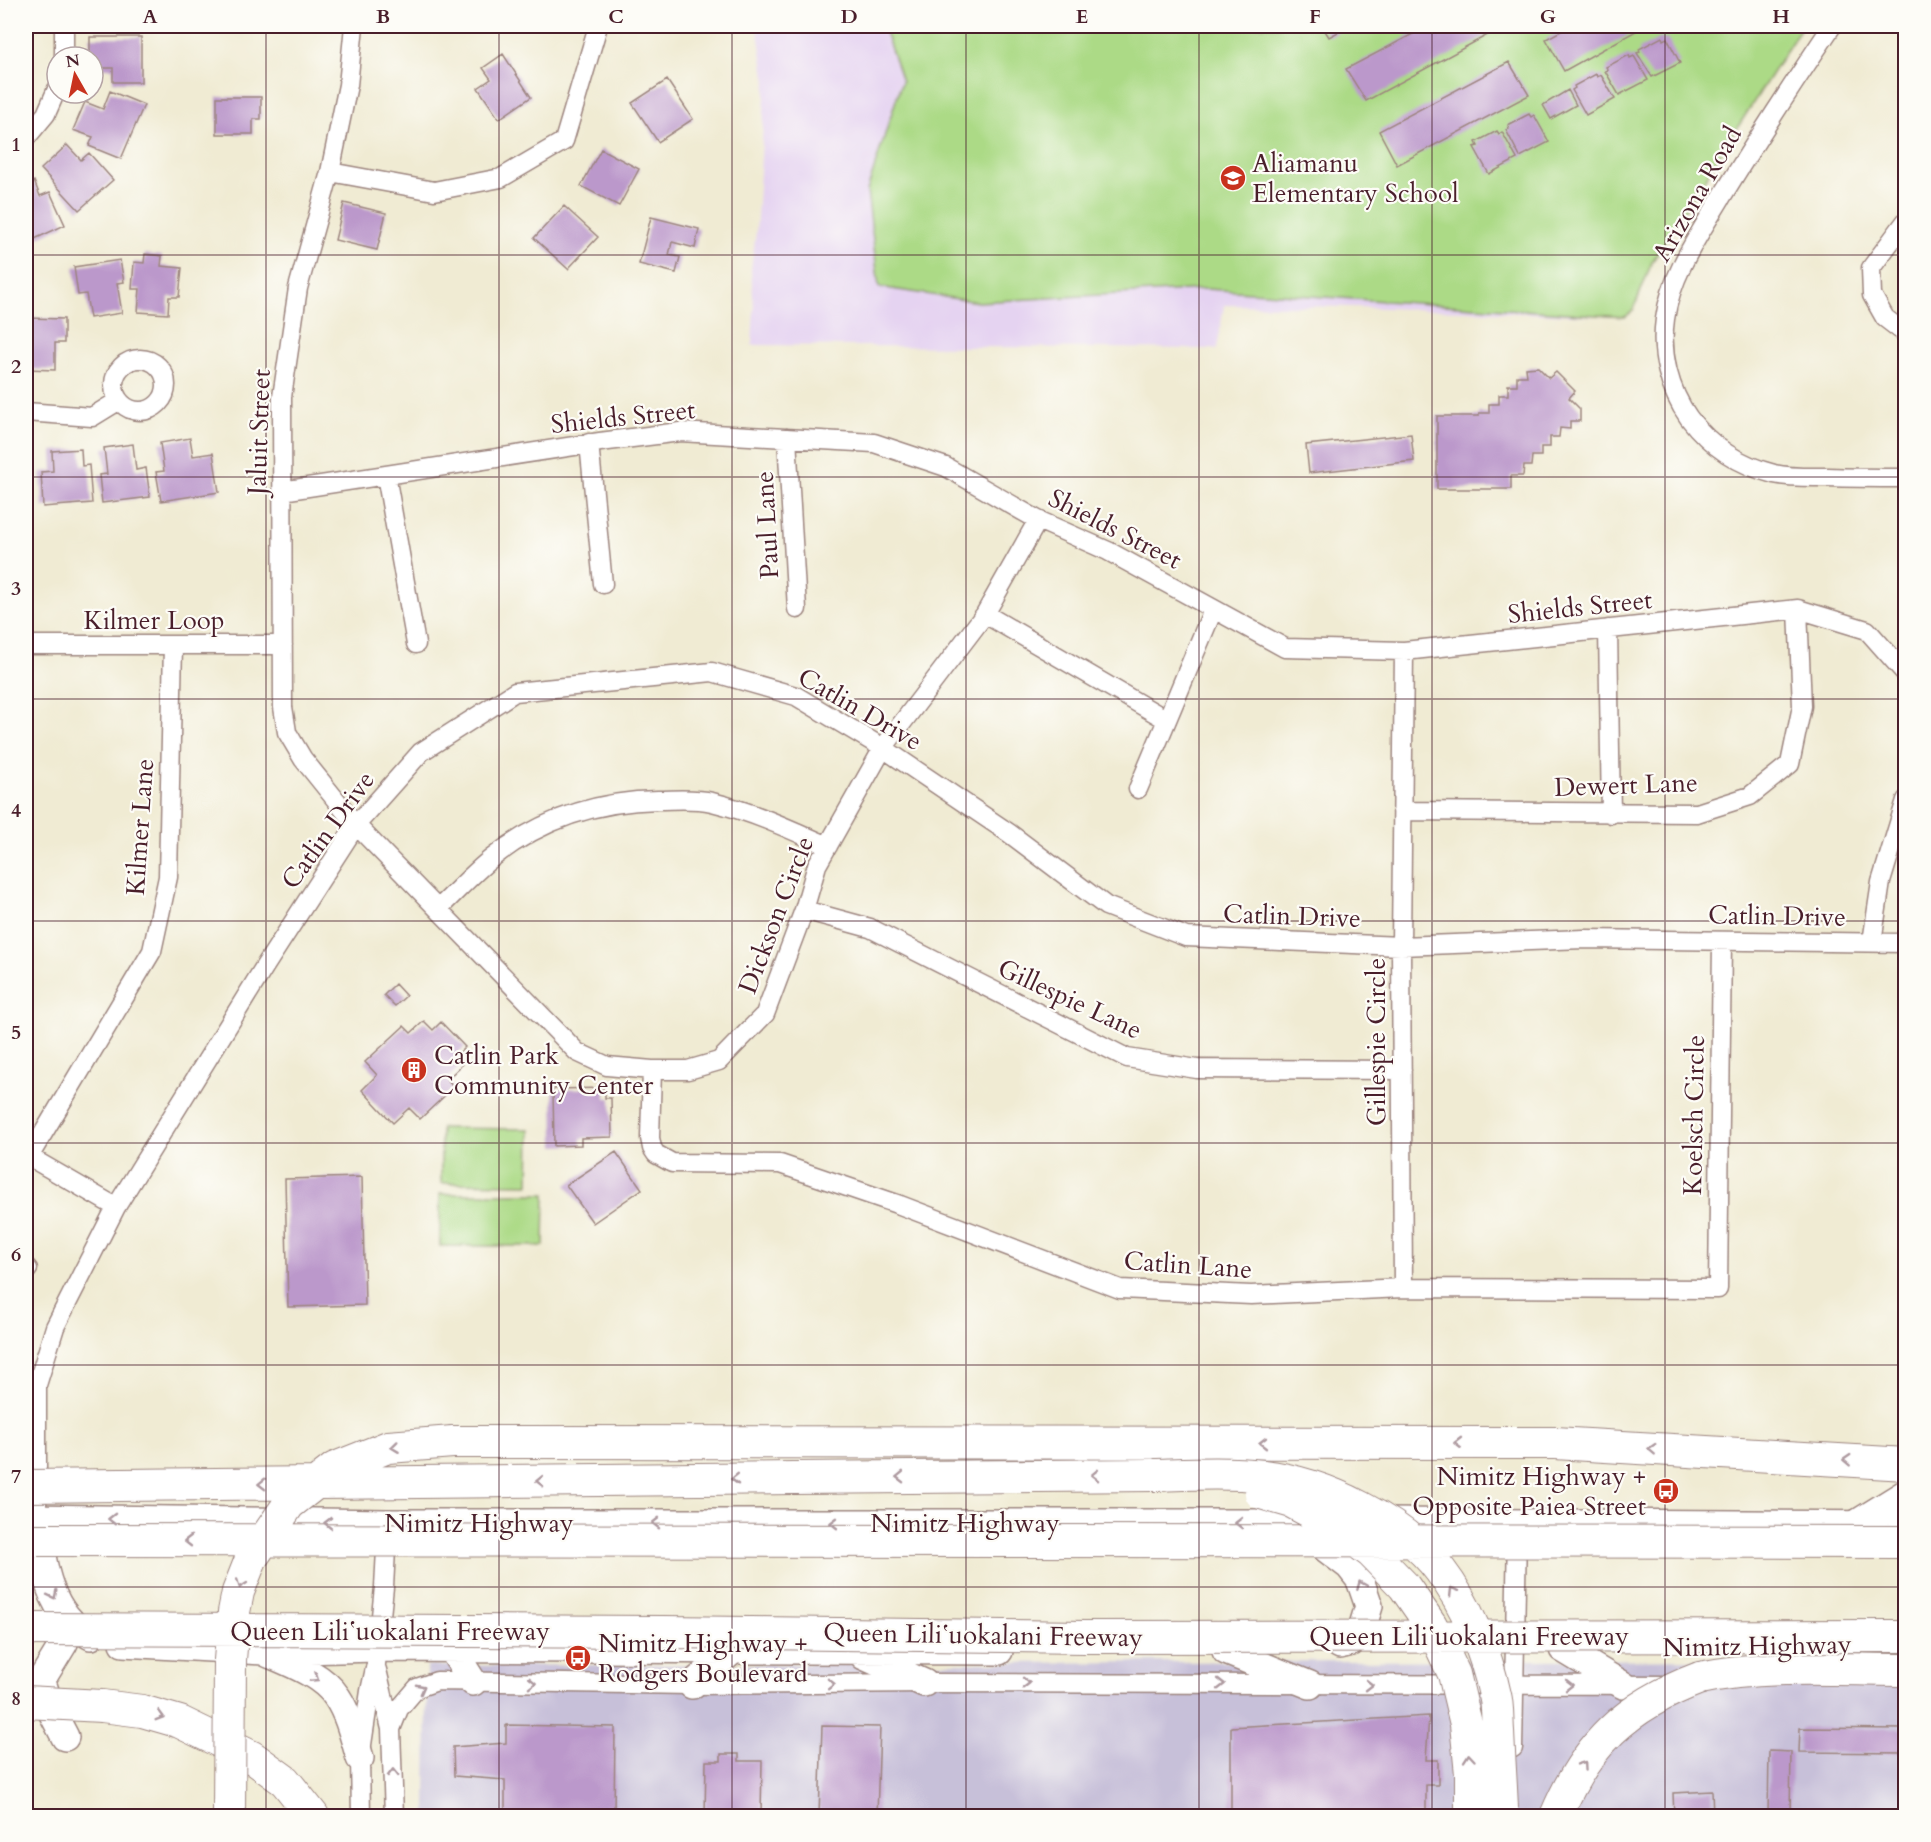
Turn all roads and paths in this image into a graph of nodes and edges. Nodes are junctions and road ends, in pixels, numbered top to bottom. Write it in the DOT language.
graph roads {
  1 [pos="64,26"];
  2 [pos="354,26"];
  3 [pos="598,26"];
  4 [pos="1832,26"];
  5 [pos="64,45"];
  6 [pos="50,105"];
  7 [pos="26,138"];
  8 [pos="330,172"];
  9 [pos="1905,221"];
  10 [pos="1905,334"];
  11 [pos="118,401"];
  12 [pos="26,412"];
  13 [pos="787,438"];
  14 [pos="589,443"];
  15 [pos="386,475"];
  16 [pos="1905,478"];
  17 [pos="282,491"];
  18 [pos="1038,520"];
  19 [pos="603,584"];
  20 [pos="797,609"];
  21 [pos="1798,609"];
  22 [pos="1213,610"];
  23 [pos="985,614"];
  24 [pos="1608,629"];
  25 [pos="416,644"];
  26 [pos="26,645"];
  27 [pos="173,645"];
  28 [pos="283,645"];
  29 [pos="1404,651"];
  30 [pos="1905,674"];
  31 [pos="1167,720"];
  32 [pos="883,748"];
  33 [pos="1138,789"];
  34 [pos="1905,800"];
  35 [pos="1402,811"];
  36 [pos="1611,814"];
  37 [pos="356,825"];
  38 [pos="828,846"];
  39 [pos="439,909"];
  40 [pos="804,910"];
  41 [pos="1722,941"];
  42 [pos="1872,942"];
  43 [pos="1905,943"];
  44 [pos="1401,946"];
  45 [pos="652,1070"];
  46 [pos="1402,1070"];
  47 [pos="27,1156"];
  48 [pos="116,1207"];
  49 [pos="1404,1288"];
  50 [pos="1718,1289"];
  51 [pos="1905,1464"];
  52 [pos="1154,1475"];
  53 [pos="30,1483"];
  54 [pos="1905,1493"];
  55 [pos="1517,1522"];
  56 [pos="1281,1523"];
  57 [pos="387,1524"];
  58 [pos="29,1525"];
  59 [pos="1855,1525"];
  60 [pos="1905,1525"];
  61 [pos="1905,1542"];
  62 [pos="26,1578"];
  63 [pos="26,1629"];
  64 [pos="1905,1636"];
  65 [pos="26,1642"];
  66 [pos="103,1642"];
  67 [pos="64,1643"];
  68 [pos="1905,1644"];
  69 [pos="452,1649"];
  70 [pos="1563,1649"];
  71 [pos="264,1651"];
  72 [pos="732,1651"];
  73 [pos="1226,1651"];
  74 [pos="1316,1651"];
  75 [pos="1515,1651"];
  76 [pos="854,1652"];
  77 [pos="376,1656"];
  78 [pos="1905,1670"];
  79 [pos="473,1682"];
  80 [pos="924,1683"];
  81 [pos="692,1685"];
  82 [pos="1310,1685"];
  83 [pos="1515,1685"];
  84 [pos="1623,1685"];
  85 [pos="1905,1685"];
  86 [pos="31,1693"];
  87 [pos="391,1730"];
  88 [pos="65,1737"];
  89 [pos="216,1738"];
  90 [pos="360,1758"];
  91 [pos="229,1816"];
  92 [pos="286,1816"];
  93 [pos="313,1816"];
  94 [pos="361,1816"];
  95 [pos="394,1816"];
  96 [pos="1471,1816"];
  97 [pos="1502,1816"];
  98 [pos="1510,1816"];
  99 [pos="1556,1816"];
  1 -- 5 [label="street"];
  2 -- 8 [label="street, Jaluit Street"];
  3 -- 8 [label="street"];
  4 -- 16 [label="street, Arizona Road"];
  6 -- 7 [label="street"];
  8 -- 17 [label="street, Jaluit Street"];
  9 -- 10 [label="street"];
  11 -- 12 [label="street"];
  13 -- 14 [label="street, Shields Street"];
  13 -- 18 [label="street, Shields Street"];
  13 -- 20 [label="street, Paul Lane"];
  14 -- 15 [label="street, Shields Street"];
  14 -- 19 [label="street"];
  15 -- 17 [label="street, Shields Street"];
  15 -- 25 [label="street"];
  17 -- 28 [label="street, Jaluit Street"];
  18 -- 22 [label="street, Shields Street"];
  18 -- 23 [label="street, Dickson Circle"];
  21 -- 24 [label="street, Shields Street"];
  21 -- 30 [label="street, Shields Street"];
  21 -- 36 [label="street, Dewert Lane"];
  22 -- 29 [label="street, Shields Street"];
  22 -- 31 [label="street"];
  23 -- 31 [label="street"];
  23 -- 32 [label="street, Dickson Circle"];
  24 -- 29 [label="street, Shields Street"];
  24 -- 36 [label="street"];
  26 -- 27 [label="street, Kilmer Loop"];
  27 -- 28 [label="street, Kilmer Loop"];
  27 -- 47 [label="street, Kilmer Lane"];
  28 -- 37 [label="street, Jaluit Street"];
  29 -- 35 [label="street, Gillespie Circle"];
  31 -- 33 [label="street"];
  32 -- 37 [label="street, Catlin Drive"];
  32 -- 38 [label="street, Dickson Circle"];
  32 -- 44 [label="street, Catlin Drive"];
  34 -- 42 [label="street"];
  35 -- 36 [label="street, Dewert Lane"];
  35 -- 44 [label="street, Gillespie Circle"];
  37 -- 39 [label="street, Jaluit Street"];
  37 -- 48 [label="street, Catlin Drive"];
  38 -- 39 [label="street"];
  38 -- 40 [label="street, Dickson Circle"];
  39 -- 45 [label="street, Dickson Circle"];
  40 -- 45 [label="street, Dickson Circle"];
  40 -- 46 [label="street, Gillespie Lane"];
  41 -- 42 [label="street, Catlin Drive"];
  41 -- 44 [label="street, Catlin Drive"];
  41 -- 50 [label="street, Koelsch Circle"];
  42 -- 43 [label="street, Catlin Drive"];
  44 -- 46 [label="street, Gillespie Circle"];
  45 -- 49 [label="street, Catlin Lane"];
  46 -- 49 [label="street, Gillespie Circle"];
  47 -- 48 [label="street"];
  48 -- 53 [label="street, Catlin Drive"];
  49 -- 50 [label="street, Catlin Lane"];
  51 -- 91 [label="highway, one-way, bridge"];
  52 -- 53 [label="highway, one-way, bridge"];
  96 -- 52 [label="highway, one-way, bridge"];
  97 -- 52 [label="highway, one-way, bridge"];
  53 -- 58 [label="street, Catlin Drive"];
  54 -- 59 [label="main road"];
  55 -- 56 [label="main road, Nimitz Highway"];
  55 -- 59 [label="main road, Nimitz Highway"];
  55 -- 75 [label="street"];
  56 -- 57 [label="main road, Nimitz Highway, one-way"];
  74 -- 56 [label="main road, one-way"];
  57 -- 58 [label="main road, Nimitz Highway, one-way"];
  57 -- 77 [label="street"];
  61 -- 58 [label="highway, one-way, bridge"];
  58 -- 62 [label="main road"];
  58 -- 66 [label="main road, one-way"];
  59 -- 60 [label="main road, Nimitz Highway"];
  63 -- 64 [label="highway, Queen Liliʻuokalani Freeway, bridge"];
  65 -- 67 [label="main road, Nimitz Highway"];
  66 -- 67 [label="main road, Nimitz Highway"];
  66 -- 71 [label="main road, Nimitz Highway"];
  67 -- 86 [label="main road"];
  68 -- 70 [label="main road, Nimitz Highway"];
  69 -- 72 [label="main road, Nimitz Highway"];
  69 -- 77 [label="main road, Nimitz Highway"];
  69 -- 79 [label="main road"];
  70 -- 75 [label="main road, Nimitz Highway"];
  70 -- 84 [label="main road"];
  71 -- 77 [label="main road, Nimitz Highway"];
  71 -- 90 [label="main road, one-way"];
  72 -- 76 [label="main road, Nimitz Highway"];
  72 -- 81 [label="main road"];
  73 -- 74 [label="main road, Nimitz Highway"];
  73 -- 76 [label="main road, Nimitz Highway"];
  73 -- 82 [label="main road"];
  74 -- 75 [label="main road, Nimitz Highway"];
  75 -- 83 [label="street"];
  76 -- 80 [label="main road"];
  77 -- 87 [label="street"];
  77 -- 90 [label="street"];
  99 -- 78 [label="highway, one-way, bridge"];
  79 -- 81 [label="street, one-way"];
  87 -- 79 [label="street, one-way"];
  81 -- 80 [label="street, one-way"];
  80 -- 82 [label="street, one-way"];
  82 -- 83 [label="street, one-way"];
  83 -- 84 [label="street, one-way"];
  83 -- 98 [label="street"];
  84 -- 85 [label="street"];
  86 -- 88 [label="main road"];
  86 -- 89 [label="highway, one-way, bridge"];
  95 -- 87 [label="street, one-way"];
  89 -- 92 [label="highway"];
  89 -- 93 [label="highway"];
  90 -- 94 [label="street"];
}
